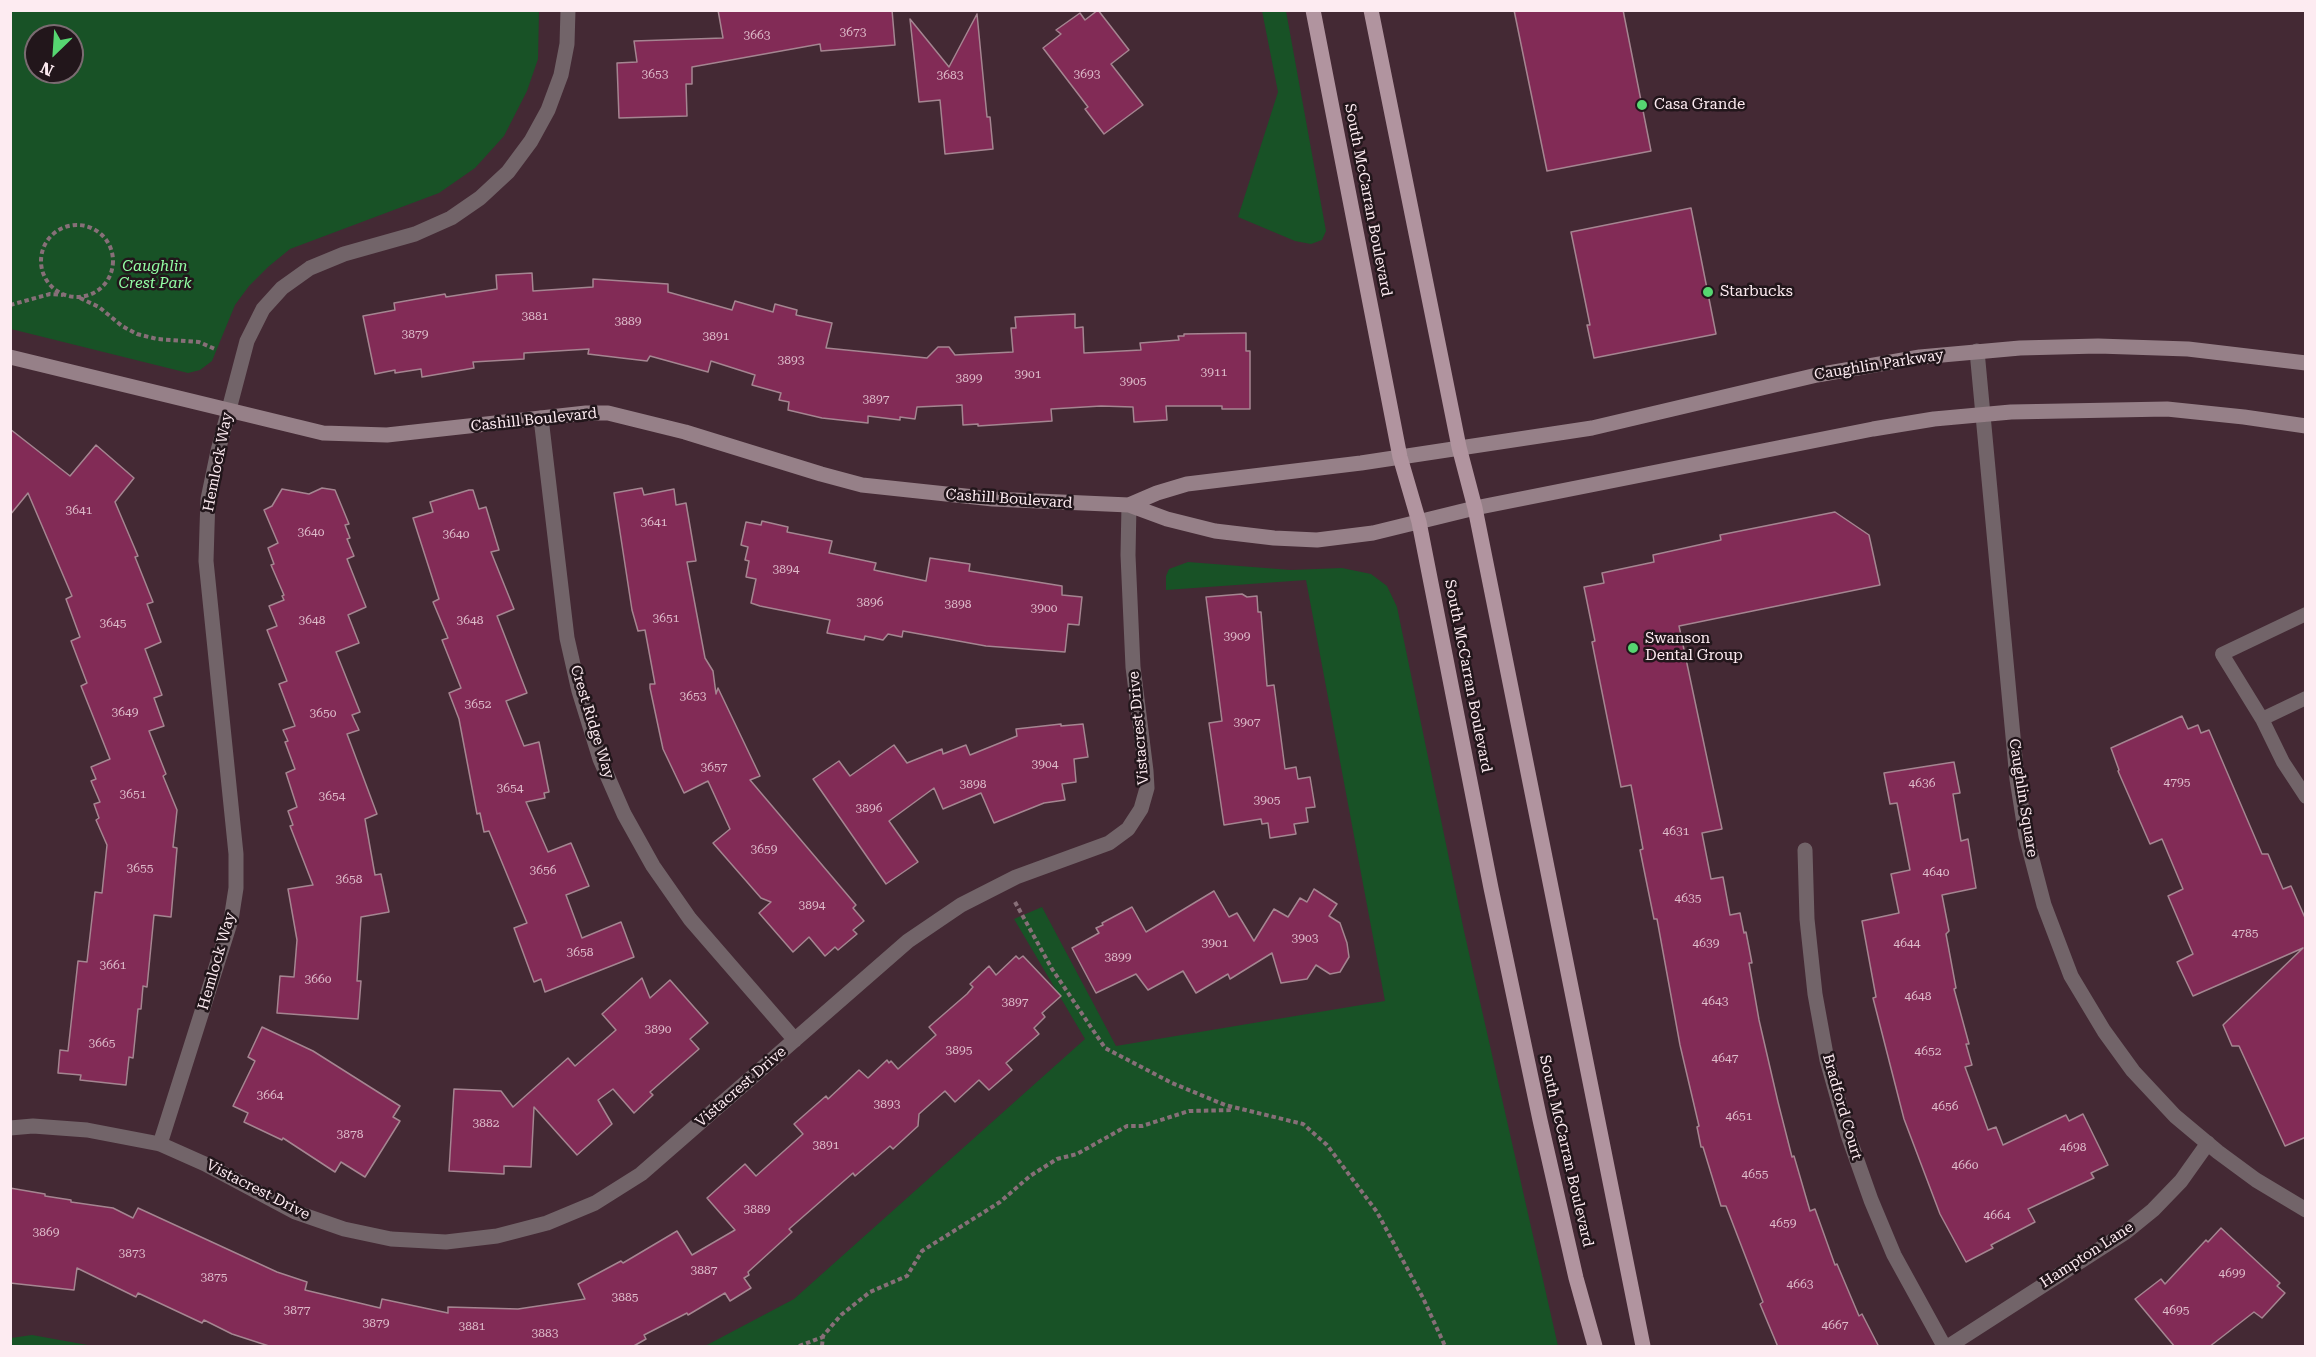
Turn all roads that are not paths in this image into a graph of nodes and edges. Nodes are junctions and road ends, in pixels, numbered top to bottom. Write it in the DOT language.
graph roads {
  1 [pos="568,10"];
  2 [pos="1313,10"];
  3 [pos="1371,10"];
  4 [pos="1977,351"];
  5 [pos="10,357"];
  6 [pos="2306,363"];
  7 [pos="227,411"];
  8 [pos="1983,414"];
  9 [pos="541,418"];
  10 [pos="2306,426"];
  11 [pos="1459,447"];
  12 [pos="1400,457"];
  13 [pos="1129,506"];
  14 [pos="1475,508"];
  15 [pos="1419,522"];
  16 [pos="2306,614"];
  17 [pos="2306,698"];
  18 [pos="2262,720"];
  19 [pos="2305,797"];
  20 [pos="1805,850"];
  21 [pos="795,1040"];
  22 [pos="10,1128"];
  23 [pos="2208,1143"];
  24 [pos="160,1144"];
  25 [pos="2306,1210"];
  26 [pos="1595,1347"];
  27 [pos="1643,1347"];
  28 [pos="1947,1347"];
  1 -- 7 [label="street, Hemlock Way"];
  2 -- 12 [label="main road, South McCarran Boulevard"];
  3 -- 11 [label="main road"];
  4 -- 6 [label="street, Caughlin Parkway"];
  4 -- 8 [label="street, Caughlin Square"];
  4 -- 11 [label="street, Caughlin Parkway"];
  5 -- 7 [label="street, Cashill Boulevard"];
  7 -- 9 [label="street, Cashill Boulevard"];
  7 -- 24 [label="street, Hemlock Way"];
  8 -- 10 [label="street"];
  8 -- 14 [label="street"];
  8 -- 23 [label="street, Caughlin Square"];
  9 -- 13 [label="street, Cashill Boulevard"];
  9 -- 21 [label="street, Crest Ridge Way"];
  11 -- 12 [label="street, Cashill Boulevard"];
  11 -- 14 [label="main road"];
  12 -- 13 [label="street, Cashill Boulevard"];
  12 -- 15 [label="main road, South McCarran Boulevard"];
  13 -- 15 [label="street, Cashill Boulevard"];
  13 -- 21 [label="street, Vistacrest Drive"];
  14 -- 15 [label="street, Cashill Boulevard"];
  14 -- 27 [label="main road"];
  15 -- 26 [label="main road, South McCarran Boulevard"];
  16 -- 18 [label="lane"];
  17 -- 18 [label="lane"];
  18 -- 19 [label="lane"];
  20 -- 28 [label="street, Bradford Court"];
  21 -- 24 [label="street, Vistacrest Drive"];
  22 -- 24 [label="street, Vistacrest Drive"];
  23 -- 25 [label="street, Caughlin Square"];
  23 -- 28 [label="street, Hampton Lane"];
}
